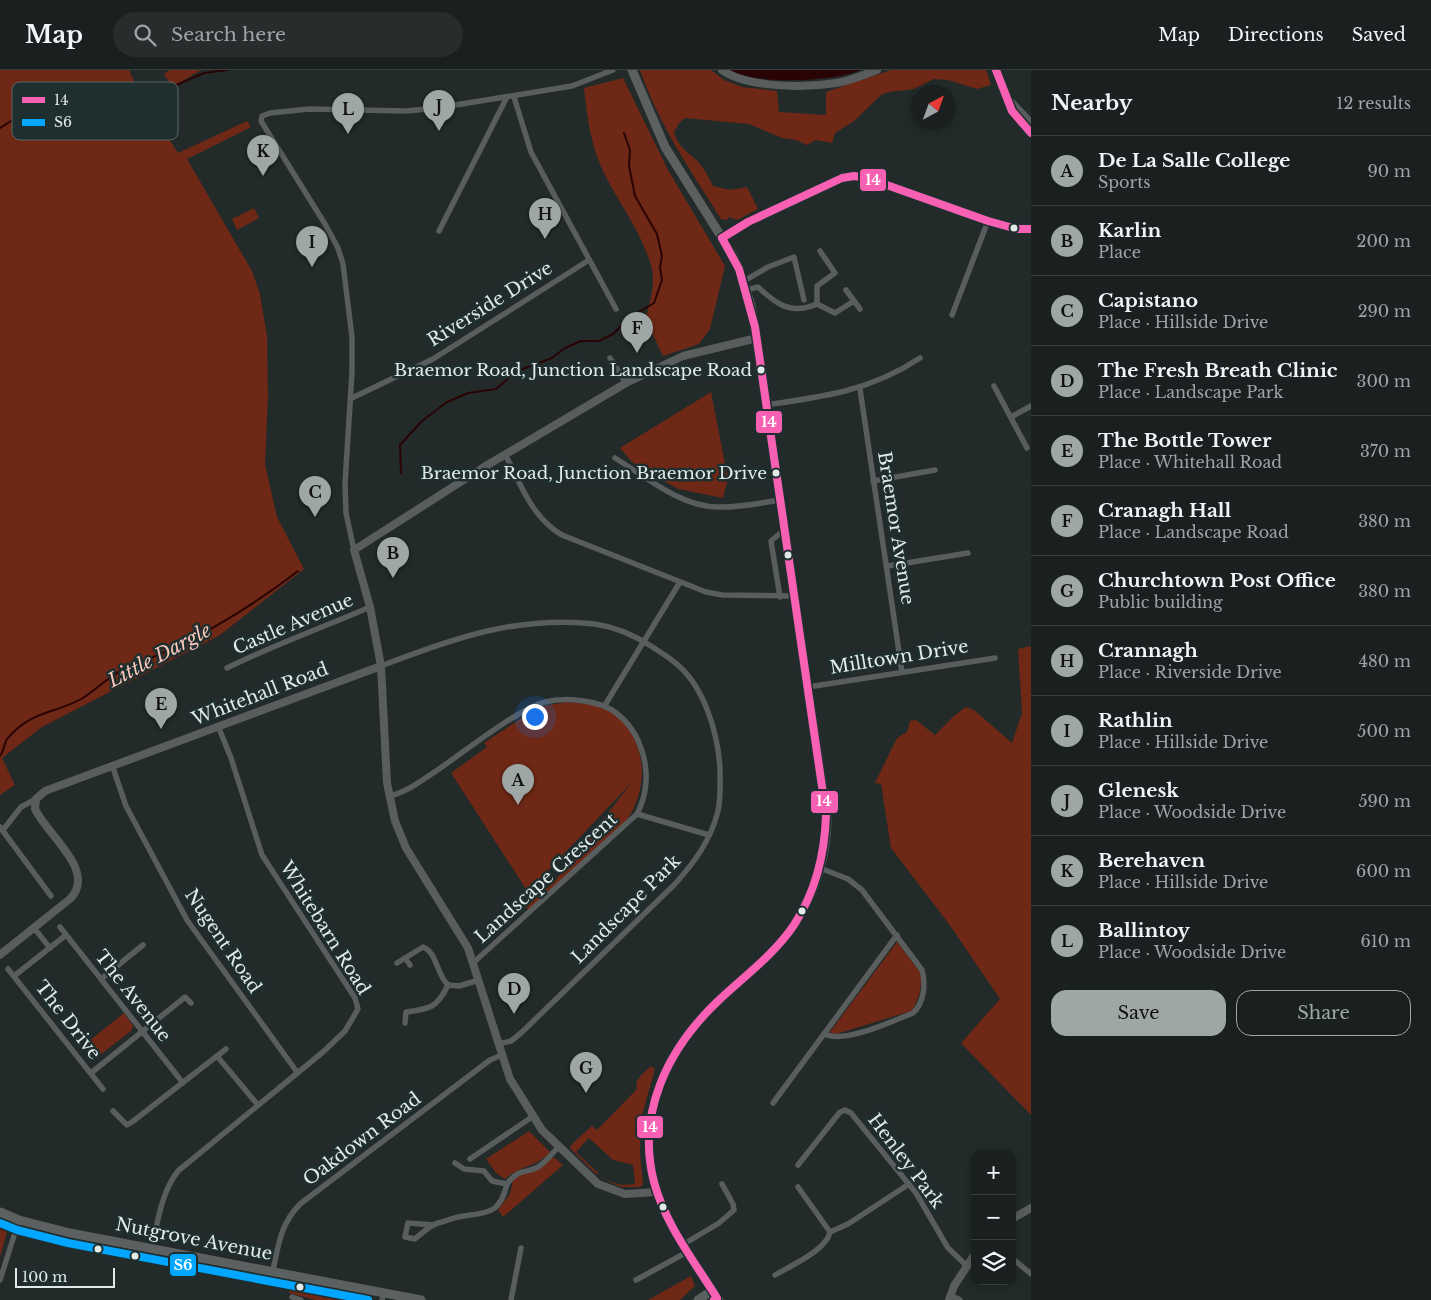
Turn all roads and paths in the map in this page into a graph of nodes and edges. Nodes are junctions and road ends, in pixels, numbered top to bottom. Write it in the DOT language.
graph roads {
  1 [pos="613,70"];
  2 [pos="632,70"];
  3 [pos="722,70"];
  4 [pos="877,70"];
  5 [pos="996,70"];
  6 [pos="510,97"];
  7 [pos="1007,98"];
  8 [pos="1031,123"];
  9 [pos="1031,133"];
  10 [pos="988,220"];
  11 [pos="1031,229"];
  12 [pos="438,231"];
  13 [pos="722,238"];
  14 [pos="820,251"];
  15 [pos="589,260"];
  16 [pos="745,285"];
  17 [pos="846,290"];
  18 [pos="804,300"];
  19 [pos="854,301"];
  20 [pos="817,304"];
  21 [pos="860,309"];
  22 [pos="616,310"];
  23 [pos="952,315"];
  24 [pos="757,338"];
  25 [pos="610,358"];
  26 [pos="920,358"];
  27 [pos="626,384"];
  28 [pos="994,386"];
  29 [pos="860,388"];
  30 [pos="352,398"];
  31 [pos="765,405"];
  32 [pos="1031,406"];
  33 [pos="1010,417"];
  34 [pos="1027,448"];
  35 [pos="505,454"];
  36 [pos="615,458"];
  37 [pos="935,470"];
  38 [pos="874,481"];
  39 [pos="780,500"];
  40 [pos="784,530"];
  41 [pos="354,550"];
  42 [pos="968,553"];
  43 [pos="888,566"];
  44 [pos="680,582"];
  45 [pos="794,596"];
  46 [pos="780,597"];
  47 [pos="370,607"];
  48 [pos="644,642"];
  49 [pos="995,658"];
  50 [pos="381,666"];
  51 [pos="227,668"];
  52 [pos="902,672"];
  53 [pos="808,686"];
  54 [pos="605,706"];
  55 [pos="218,726"];
  56 [pos="112,765"];
  57 [pos="389,796"];
  58 [pos="36,800"];
  59 [pos="637,814"];
  60 [pos="1,829"];
  61 [pos="709,835"];
  62 [pos="820,868"];
  63 [pos="51,896"];
  64 [pos="60,927"];
  65 [pos="34,928"];
  66 [pos="66,935"];
  67 [pos="896,935"];
  68 [pos="143,945"];
  69 [pos="50,948"];
  70 [pos="0,955"];
  71 [pos="405,958"];
  72 [pos="396,963"];
  73 [pos="473,963"];
  74 [pos="410,965"];
  75 [pos="8,969"];
  76 [pos="14,976"];
  77 [pos="100,979"];
  78 [pos="479,980"];
  79 [pos="448,985"];
  80 [pos="191,1003"];
  81 [pos="405,1023"];
  82 [pos="142,1030"];
  83 [pos="825,1034"];
  84 [pos="498,1044"];
  85 [pos="226,1049"];
  86 [pos="502,1055"];
  87 [pos="216,1056"];
  88 [pos="297,1072"];
  89 [pos="91,1073"];
  90 [pos="183,1083"];
  91 [pos="103,1089"];
  92 [pos="773,1103"];
  93 [pos="257,1104"];
  94 [pos="113,1111"];
  95 [pos="532,1117"];
  96 [pos="559,1147"];
  97 [pos="470,1159"];
  98 [pos="455,1163"];
  99 [pos="798,1165"];
  100 [pos="507,1184"];
  101 [pos="722,1184"];
  102 [pos="909,1184"];
  103 [pos="798,1187"];
  104 [pos="657,1192"];
  105 [pos="1031,1208"];
  106 [pos="0,1212"];
  107 [pos="1016,1217"];
  108 [pos="19,1220"];
  109 [pos="434,1225"];
  110 [pos="830,1232"];
  111 [pos="152,1247"];
  112 [pos="687,1247"];
  113 [pos="521,1248"];
  114 [pos="971,1260"];
  115 [pos="1016,1261"];
  116 [pos="967,1266"];
  117 [pos="273,1270"];
  118 [pos="1031,1274"];
  119 [pos="775,1275"];
  120 [pos="0,1280"];
  121 [pos="636,1280"];
  122 [pos="383,1296"];
  123 [pos="292,1297"];
  124 [pos="716,1297"];
  125 [pos="950,1298"];
  126 [pos="301,1300"];
  127 [pos="421,1300"];
  128 [pos="511,1300"];
  129 [pos="698,1300"];
  130 [pos="960,1300"];
  1 -- 6 [label="street"];
  2 -- 13 [label="main road"];
  3 -- 4 [label="street"];
  5 -- 7 [label="street"];
  6 -- 12 [label="street"];
  6 -- 15 [label="street"];
  6 -- 30 [label="street"];
  7 -- 8 [label="street"];
  7 -- 9 [label="street"];
  10 -- 11 [label="street"];
  10 -- 13 [label="street"];
  10 -- 23 [label="street"];
  13 -- 16 [label="main road"];
  14 -- 20 [label="street"];
  15 -- 22 [label="street"];
  15 -- 30 [label="street, Riverside Drive"];
  16 -- 18 [label="street"];
  16 -- 20 [label="street"];
  16 -- 24 [label="main road"];
  17 -- 19 [label="street"];
  19 -- 20 [label="street"];
  19 -- 21 [label="street"];
  24 -- 27 [label="street"];
  24 -- 31 [label="main road"];
  25 -- 27 [label="street"];
  26 -- 29 [label="street"];
  27 -- 35 [label="street"];
  28 -- 33 [label="street"];
  29 -- 31 [label="street"];
  29 -- 38 [label="street, Braemor Avenue"];
  30 -- 41 [label="street"];
  31 -- 39 [label="main road"];
  32 -- 33 [label="street"];
  33 -- 34 [label="street"];
  35 -- 41 [label="street"];
  35 -- 44 [label="street"];
  36 -- 39 [label="street"];
  37 -- 38 [label="street"];
  38 -- 43 [label="street, Braemor Avenue"];
  39 -- 40 [label="main road"];
  40 -- 45 [label="main road"];
  40 -- 46 [label="street"];
  41 -- 47 [label="street"];
  42 -- 43 [label="street"];
  43 -- 52 [label="street, Braemor Avenue"];
  44 -- 46 [label="street"];
  44 -- 48 [label="street"];
  45 -- 46 [label="street"];
  45 -- 53 [label="main road"];
  47 -- 50 [label="street"];
  47 -- 51 [label="street, Castle Avenue"];
  48 -- 50 [label="street, Landscape Park"];
  48 -- 54 [label="street"];
  48 -- 61 [label="street, Landscape Park"];
  49 -- 52 [label="street, Milltown Drive"];
  50 -- 55 [label="street, Whitehall Road"];
  50 -- 57 [label="street"];
  52 -- 53 [label="street, Milltown Drive"];
  53 -- 62 [label="main road"];
  54 -- 57 [label="street, Landscape Crescent"];
  54 -- 59 [label="street, Landscape Crescent"];
  55 -- 56 [label="street, Whitehall Road"];
  55 -- 88 [label="street, Whitebarn Road"];
  56 -- 58 [label="street, Whitehall Road"];
  56 -- 88 [label="street, Nugent Road"];
  57 -- 73 [label="street"];
  58 -- 60 [label="street"];
  58 -- 65 [label="street"];
  59 -- 61 [label="street, Landscape Crescent"];
  59 -- 73 [label="street, Landscape Crescent"];
  60 -- 63 [label="street"];
  61 -- 84 [label="street, Landscape Park"];
  62 -- 67 [label="street"];
  62 -- 104 [label="main road"];
  64 -- 66 [label="street, The Avenue"];
  65 -- 69 [label="street"];
  65 -- 70 [label="street"];
  66 -- 69 [label="street"];
  66 -- 77 [label="street, The Avenue"];
  67 -- 83 [label="street"];
  67 -- 83 [label="street"];
  68 -- 77 [label="street"];
  69 -- 76 [label="street"];
  71 -- 72 [label="street"];
  71 -- 74 [label="street"];
  71 -- 79 [label="street"];
  73 -- 78 [label="street"];
  75 -- 76 [label="street, The Drive"];
  76 -- 89 [label="street, The Drive"];
  77 -- 82 [label="street, The Avenue"];
  78 -- 79 [label="street"];
  78 -- 84 [label="street"];
  79 -- 81 [label="street"];
  80 -- 82 [label="street"];
  82 -- 89 [label="street"];
  82 -- 90 [label="street, The Avenue"];
  83 -- 92 [label="street"];
  84 -- 86 [label="street"];
  85 -- 87 [label="street"];
  86 -- 95 [label="street"];
  86 -- 117 [label="street, Oakdown Road"];
  87 -- 90 [label="street"];
  87 -- 93 [label="street"];
  88 -- 93 [label="street, Whitebarn Road"];
  89 -- 91 [label="street, The Drive"];
  90 -- 94 [label="street"];
  93 -- 111 [label="street, Whitebarn Road"];
  95 -- 96 [label="street"];
  95 -- 97 [label="street"];
  96 -- 100 [label="street"];
  96 -- 104 [label="street"];
  98 -- 100 [label="street"];
  99 -- 102 [label="street, Henley Park"];
  100 -- 109 [label="street"];
  101 -- 112 [label="street"];
  102 -- 110 [label="street"];
  102 -- 116 [label="street, Henley Park"];
  103 -- 110 [label="street"];
  104 -- 112 [label="main road"];
  105 -- 107 [label="street"];
  106 -- 108 [label="main road, Nutgrove Avenue"];
  108 -- 111 [label="main road, Nutgrove Avenue"];
  108 -- 120 [label="street"];
  109 -- 109 [label="street"];
  110 -- 119 [label="street"];
  111 -- 117 [label="main road, Nutgrove Avenue"];
  112 -- 121 [label="street"];
  112 -- 124 [label="main road"];
  113 -- 128 [label="street"];
  114 -- 116 [label="street"];
  115 -- 118 [label="street"];
  116 -- 125 [label="street"];
  117 -- 122 [label="main road, Nutgrove Avenue"];
  122 -- 127 [label="main road, Nutgrove Avenue"];
  123 -- 126 [label="street"];
  124 -- 129 [label="main road"];
  125 -- 130 [label="street"];
}
